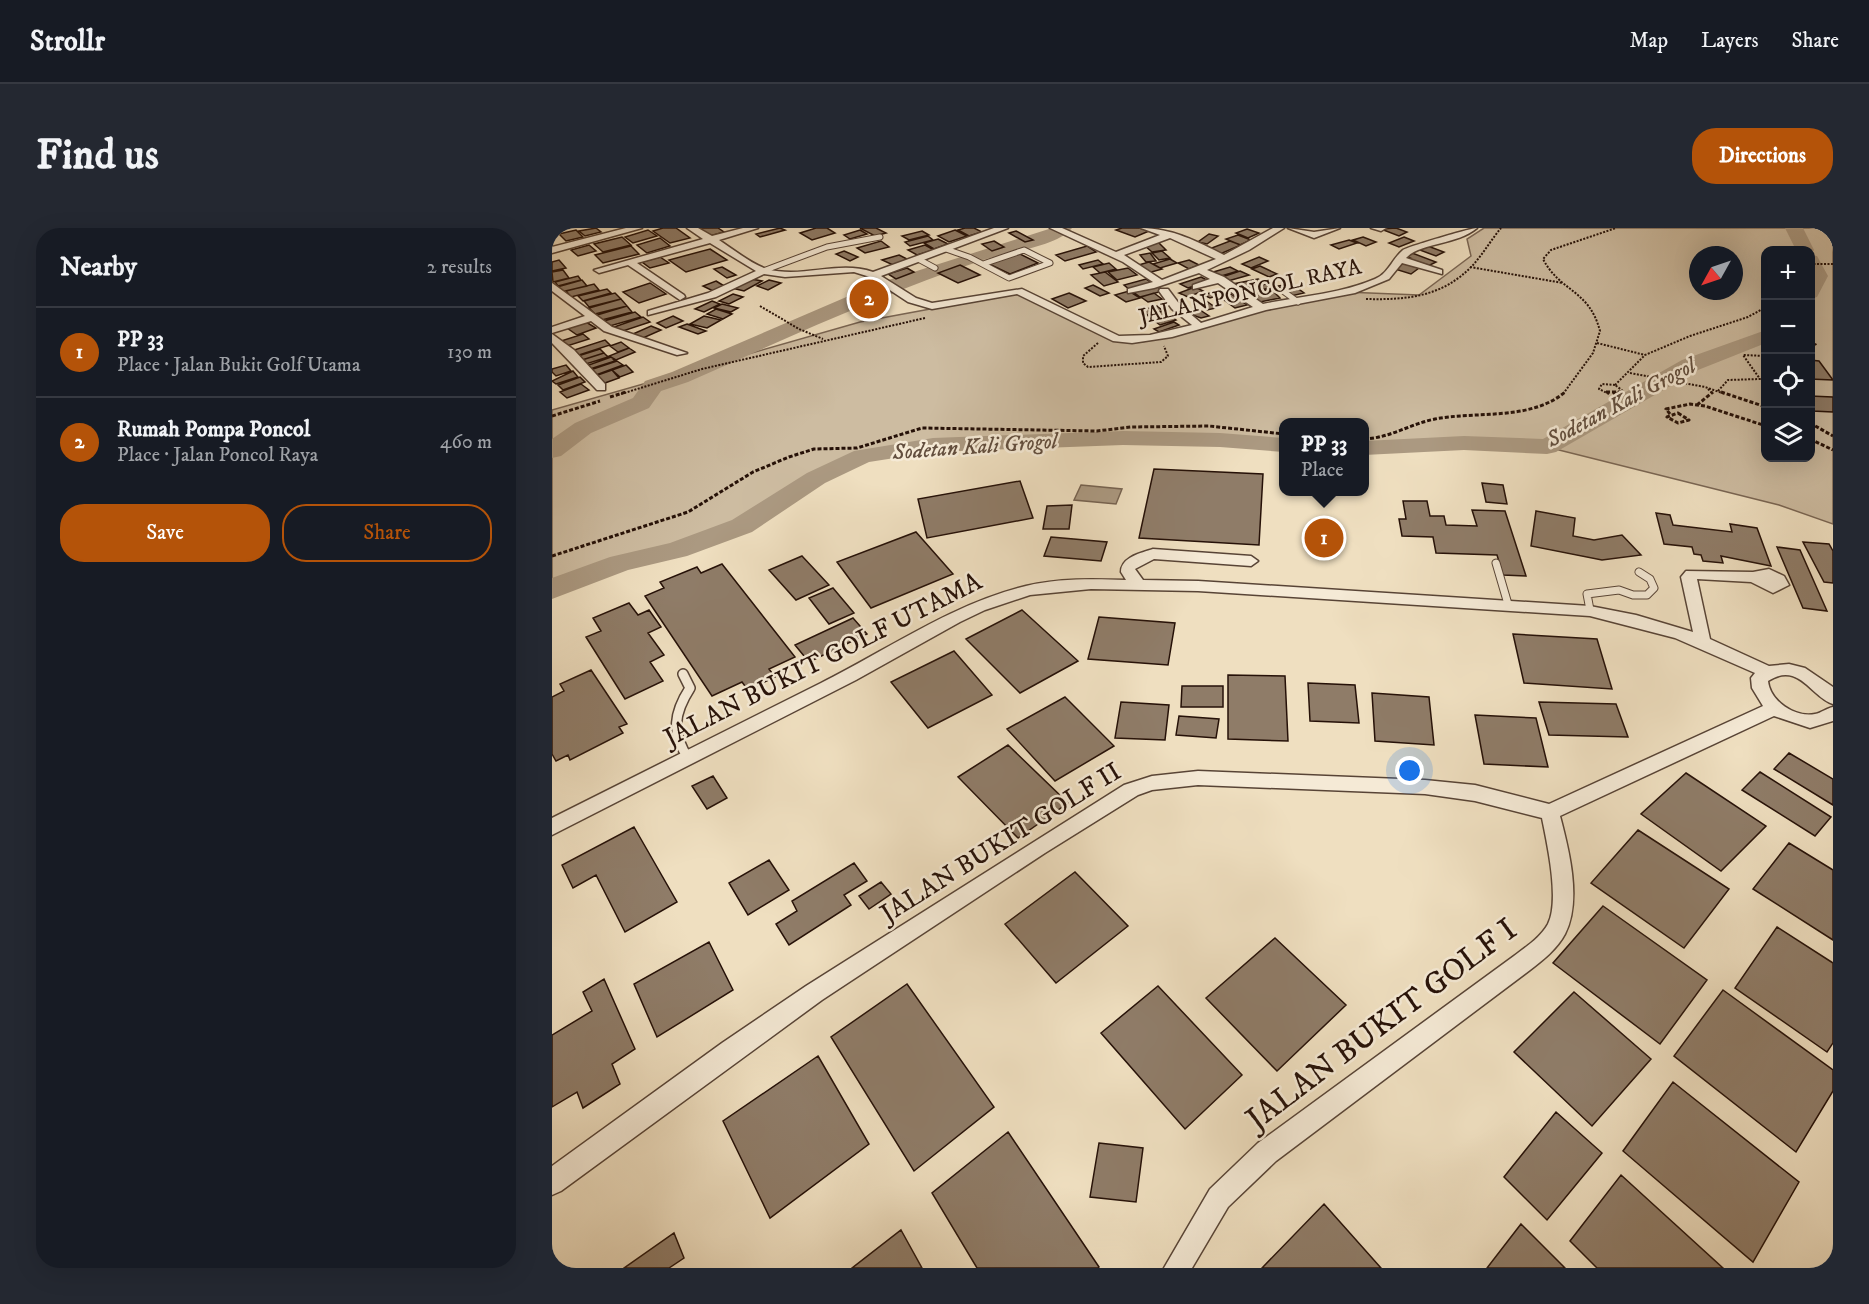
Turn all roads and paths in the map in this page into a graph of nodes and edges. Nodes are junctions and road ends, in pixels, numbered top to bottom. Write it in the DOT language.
graph roads {
  1 [pos="637,228"];
  2 [pos="692,228"];
  3 [pos="753,228"];
  4 [pos="1003,228"];
  5 [pos="1146,228"];
  6 [pos="1279,228"];
  7 [pos="1293,228"];
  8 [pos="1335,228"];
  9 [pos="1376,228"];
  10 [pos="1381,228"];
  11 [pos="1449,228"];
  12 [pos="1616,228"];
  13 [pos="1058,229"];
  14 [pos="1468,231"];
  15 [pos="1431,233"];
  16 [pos="1168,235"];
  17 [pos="880,237"];
  18 [pos="709,240"];
  19 [pos="1447,240"];
  20 [pos="552,249"];
  21 [pos="946,249"];
  22 [pos="1116,255"];
  23 [pos="1224,259"];
  24 [pos="1400,259"];
  25 [pos="920,260"];
  26 [pos="630,262"];
  27 [pos="983,264"];
  28 [pos="1815,264"];
  29 [pos="1833,264"];
  30 [pos="1470,267"];
  31 [pos="935,268"];
  32 [pos="1196,268"];
  33 [pos="599,270"];
  34 [pos="762,271"];
  35 [pos="1439,272"];
  36 [pos="873,274"];
  37 [pos="1220,279"];
  38 [pos="1567,284"];
  39 [pos="552,286"];
  40 [pos="1162,287"];
  41 [pos="1197,287"];
  42 [pos="1132,291"];
  43 [pos="1283,291"];
  44 [pos="680,297"];
  45 [pos="1298,302"];
  46 [pos="760,306"];
  47 [pos="1262,308"];
  48 [pos="1761,310"];
  49 [pos="651,312"];
  50 [pos="591,318"];
  51 [pos="925,318"];
  52 [pos="1199,326"];
  53 [pos="552,330"];
  54 [pos="552,337"];
  55 [pos="824,339"];
  56 [pos="1597,343"];
  57 [pos="681,353"];
  58 [pos="1645,355"];
  59 [pos="1761,356"];
  60 [pos="1629,372"];
  61 [pos="673,377"];
  62 [pos="1615,385"];
  63 [pos="601,387"];
  64 [pos="1705,387"];
  65 [pos="1718,391"];
  66 [pos="1761,404"];
  67 [pos="1696,405"];
  68 [pos="1670,414"];
  69 [pos="1761,424"];
  70 [pos="1815,426"];
  71 [pos="1279,433"];
  72 [pos="1833,436"];
  73 [pos="1369,438"];
  74 [pos="1815,441"];
  75 [pos="1833,450"];
  76 [pos="552,556"];
  77 [pos="1251,561"];
  78 [pos="1496,562"];
  79 [pos="1639,572"];
  80 [pos="1758,577"];
  81 [pos="1140,585"];
  82 [pos="1508,604"];
  83 [pos="1590,611"];
  84 [pos="1703,643"];
  85 [pos="1767,672"];
  86 [pos="683,674"];
  87 [pos="1830,688"];
  88 [pos="1775,708"];
  89 [pos="1833,713"];
  90 [pos="688,758"];
  91 [pos="1550,812"];
  92 [pos="552,827"];
  93 [pos="552,1182"];
  94 [pos="1176,1268"];
  1 -- 20 [label="street"];
  2 -- 18 [label="street, JALAN PONCOL RAYA"];
  3 -- 18 [label="street"];
  4 -- 21 [label="street"];
  5 -- 16 [label="street"];
  6 -- 23 [label="street"];
  7 -- 8 [label="street"];
  9 -- 10 [label="street"];
  11 -- 14 [label="street"];
  12 -- 38 [label="path"];
  13 -- 22 [label="street"];
  14 -- 19 [label="street, JALAN PONCOL RAYA"];
  15 -- 19 [label="street"];
  16 -- 22 [label="street"];
  16 -- 23 [label="street"];
  17 -- 34 [label="lane"];
  18 -- 26 [label="street"];
  18 -- 34 [label="street, JALAN PONCOL RAYA"];
  19 -- 24 [label="street, JALAN PONCOL RAYA"];
  21 -- 25 [label="street"];
  21 -- 27 [label="lane"];
  22 -- 40 [label="street"];
  23 -- 32 [label="street"];
  24 -- 35 [label="street"];
  24 -- 45 [label="street, JALAN PONCOL RAYA"];
  25 -- 31 [label="lane"];
  25 -- 36 [label="street"];
  26 -- 33 [label="street"];
  26 -- 44 [label="street"];
  27 -- 27 [label="lane"];
  28 -- 29 [label="path"];
  30 -- 38 [label="path"];
  32 -- 37 [label="street"];
  32 -- 40 [label="street"];
  34 -- 36 [label="street, JALAN PONCOL RAYA"];
  34 -- 49 [label="street"];
  36 -- 52 [label="street, JALAN PONCOL RAYA"];
  37 -- 41 [label="street"];
  37 -- 47 [label="street"];
  38 -- 56 [label="path"];
  39 -- 50 [label="street"];
  40 -- 42 [label="street"];
  40 -- 52 [label="street"];
  43 -- 45 [label="lane"];
  45 -- 47 [label="street, JALAN PONCOL RAYA"];
  46 -- 55 [label="path"];
  47 -- 52 [label="street, JALAN PONCOL RAYA"];
  48 -- 58 [label="path"];
  50 -- 53 [label="street"];
  50 -- 57 [label="street"];
  51 -- 55 [label="path"];
  54 -- 63 [label="street"];
  55 -- 61 [label="path"];
  56 -- 58 [label="path"];
  56 -- 73 [label="path"];
  58 -- 60 [label="path"];
  59 -- 65 [label="path"];
  60 -- 62 [label="path"];
  60 -- 64 [label="path"];
  62 -- 62 [label="path"];
  64 -- 65 [label="path"];
  64 -- 67 [label="path"];
  65 -- 66 [label="path"];
  67 -- 68 [label="path"];
  67 -- 69 [label="path"];
  68 -- 68 [label="path"];
  70 -- 72 [label="path"];
  71 -- 76 [label="path"];
  74 -- 75 [label="path"];
  77 -- 81 [label="street"];
  78 -- 82 [label="lane"];
  79 -- 83 [label="lane"];
  80 -- 84 [label="street"];
  81 -- 82 [label="street, JALAN BUKIT GOLF UTAMA"];
  81 -- 90 [label="street, JALAN BUKIT GOLF UTAMA"];
  82 -- 83 [label="street, JALAN BUKIT GOLF UTAMA"];
  83 -- 84 [label="street, JALAN BUKIT GOLF UTAMA"];
  84 -- 85 [label="street, JALAN BUKIT GOLF UTAMA"];
  85 -- 87 [label="street"];
  85 -- 88 [label="street"];
  86 -- 90 [label="lane"];
  88 -- 89 [label="street"];
  88 -- 91 [label="street"];
  90 -- 92 [label="street, JALAN BUKIT GOLF UTAMA"];
  91 -- 93 [label="street, JALAN BUKIT GOLF II"];
  91 -- 94 [label="street, JALAN BUKIT GOLF I"];
}
